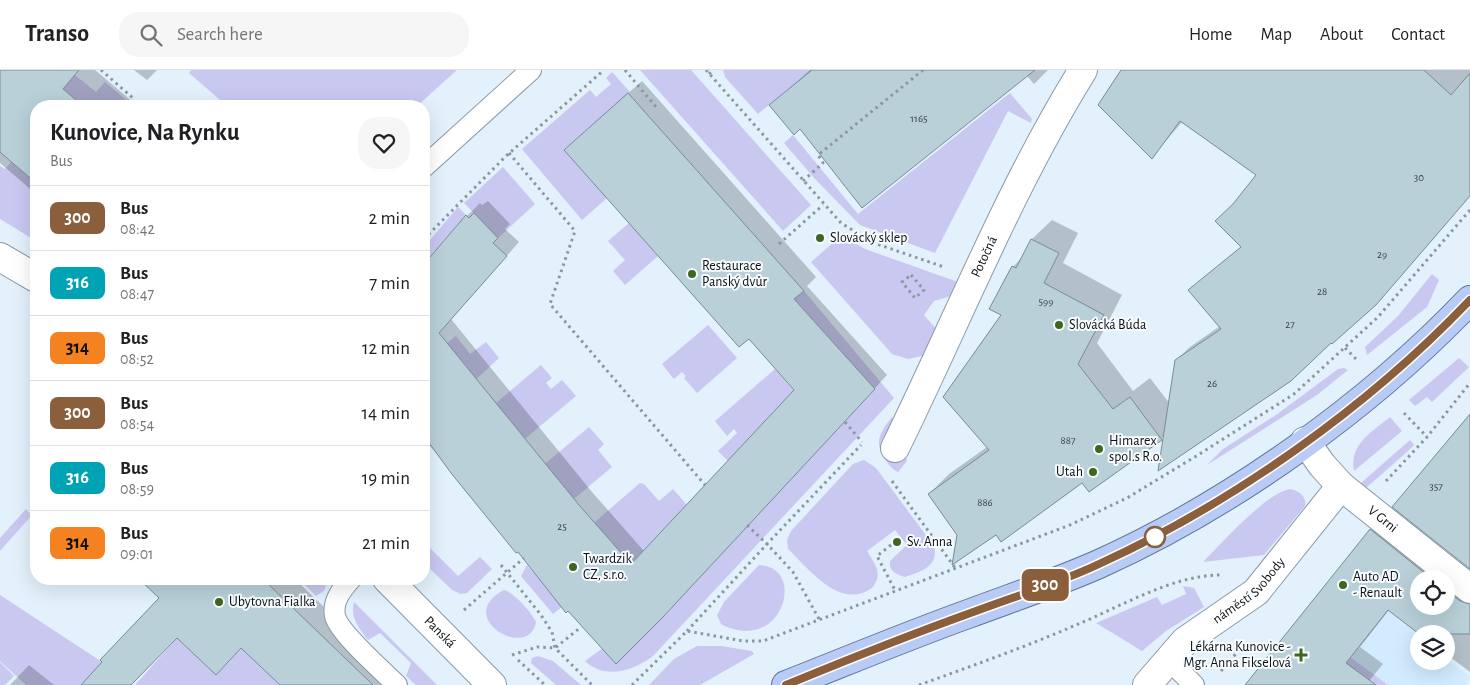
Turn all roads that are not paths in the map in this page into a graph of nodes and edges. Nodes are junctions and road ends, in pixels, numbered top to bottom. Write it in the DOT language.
graph roads {
  1 [pos="531,70"];
  2 [pos="1083,70"];
  3 [pos="430,162"];
  4 [pos="0,256"];
  5 [pos="30,274"];
  6 [pos="1470,300"];
  7 [pos="1305,441"];
  8 [pos="896,448"];
  9 [pos="1341,486"];
  10 [pos="347,585"];
  11 [pos="393,585"];
  12 [pos="1470,589"];
  13 [pos="1168,660"];
  14 [pos="397,685"];
  15 [pos="492,685"];
  16 [pos="786,685"];
  17 [pos="1147,685"];
  18 [pos="1194,685"];
  1 -- 3 [label="lane"];
  2 -- 8 [label="street, Potočná"];
  4 -- 5 [label="street"];
  6 -- 7 [label="main road"];
  7 -- 9 [label="street, V Grni"];
  7 -- 16 [label="main road"];
  9 -- 12 [label="street, V Grni"];
  9 -- 13 [label="street, náměstí Svobody"];
  10 -- 14 [label="lane"];
  11 -- 15 [label="street, Panská"];
  13 -- 17 [label="street, náměstí Svobody"];
  13 -- 18 [label="lane"];
}
